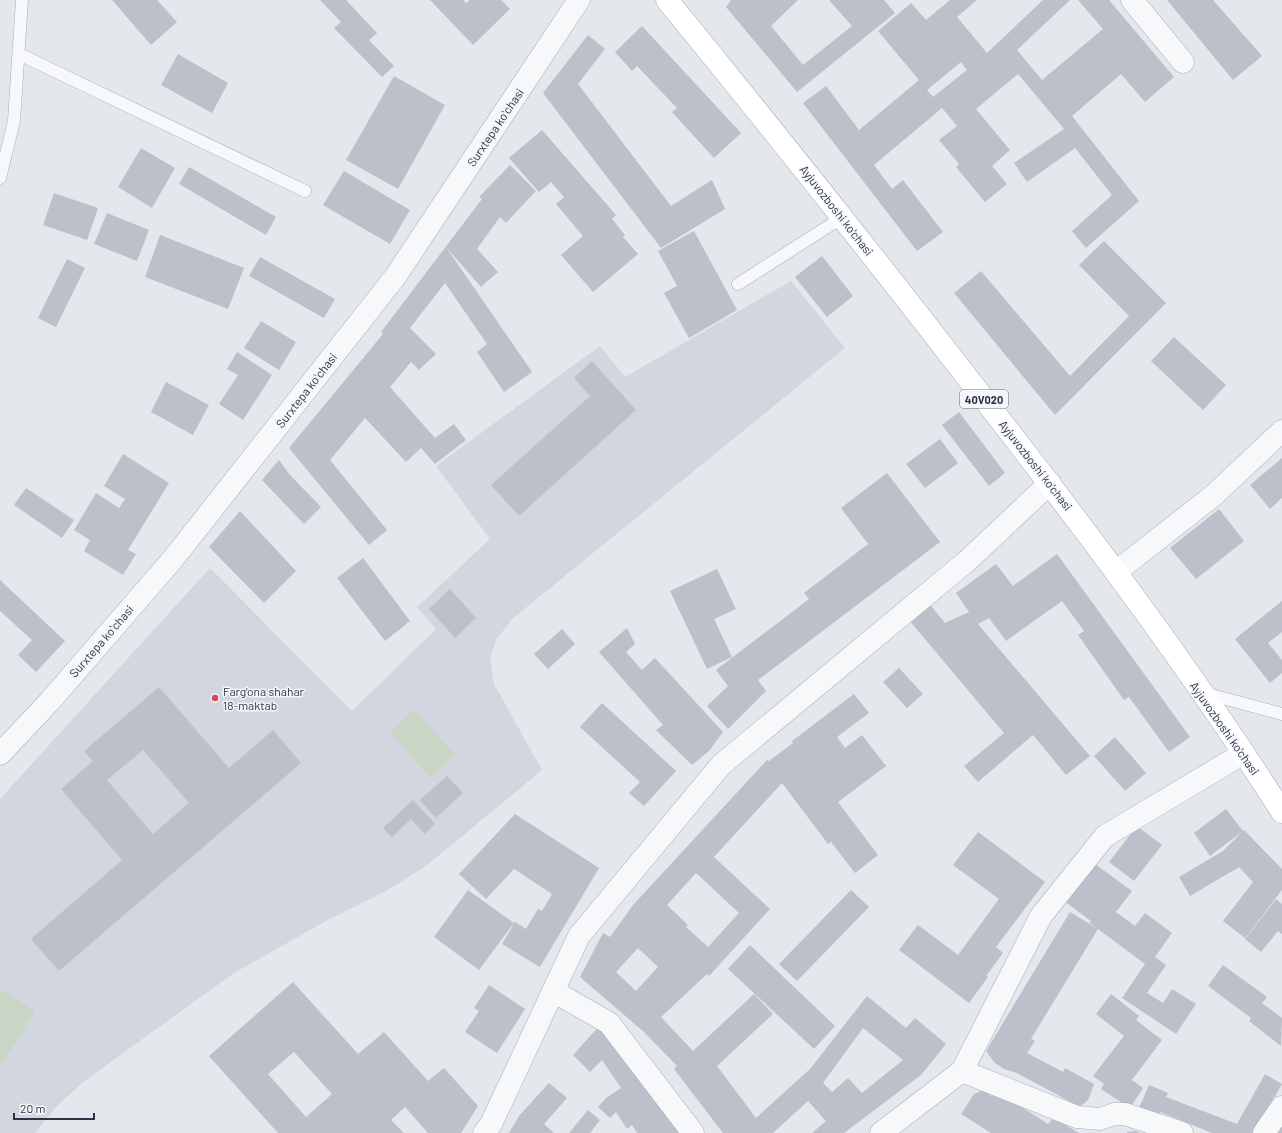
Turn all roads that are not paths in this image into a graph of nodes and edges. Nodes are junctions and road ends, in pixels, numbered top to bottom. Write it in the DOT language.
graph roads {
  1 [pos="22,0"];
  2 [pos="579,0"];
  3 [pos="667,0"];
  4 [pos="1132,0"];
  5 [pos="19,54"];
  6 [pos="1183,62"];
  7 [pos="0,178"];
  8 [pos="305,191"];
  9 [pos="843,217"];
  10 [pos="738,284"];
  11 [pos="1282,431"];
  12 [pos="1050,483"];
  13 [pos="1116,572"];
  14 [pos="1201,692"];
  15 [pos="1282,714"];
  16 [pos="1244,753"];
  17 [pos="0,754"];
  18 [pos="1282,812"];
  19 [pos="553,991"];
  20 [pos="962,1071"];
  21 [pos="1282,1107"];
  22 [pos="484,1133"];
  23 [pos="693,1133"];
  24 [pos="881,1133"];
  25 [pos="1182,1133"];
  26 [pos="1264,1133"];
  1 -- 5 [label="lane"];
  2 -- 17 [label="street, Surxtepa koʻchasi"];
  3 -- 9 [label="main road, Ayjuvozboshi ko'chasi / 40V020"];
  4 -- 6 [label="street"];
  5 -- 7 [label="lane"];
  5 -- 8 [label="lane"];
  9 -- 10 [label="lane"];
  9 -- 12 [label="main road, Ayjuvozboshi ko'chasi / 40V020"];
  11 -- 13 [label="street"];
  12 -- 13 [label="main road, Ayjuvozboshi ko'chasi / 40V020"];
  12 -- 19 [label="street"];
  13 -- 14 [label="main road, Ayjuvozboshi ko'chasi / 40V020"];
  14 -- 15 [label="lane"];
  14 -- 16 [label="main road, Ayjuvozboshi ko'chasi / 40V020"];
  16 -- 18 [label="main road, Ayjuvozboshi ko'chasi / 40V020"];
  16 -- 20 [label="street"];
  19 -- 22 [label="street"];
  19 -- 23 [label="street"];
  20 -- 24 [label="street"];
  20 -- 25 [label="street"];
  21 -- 26 [label="street"];
}
